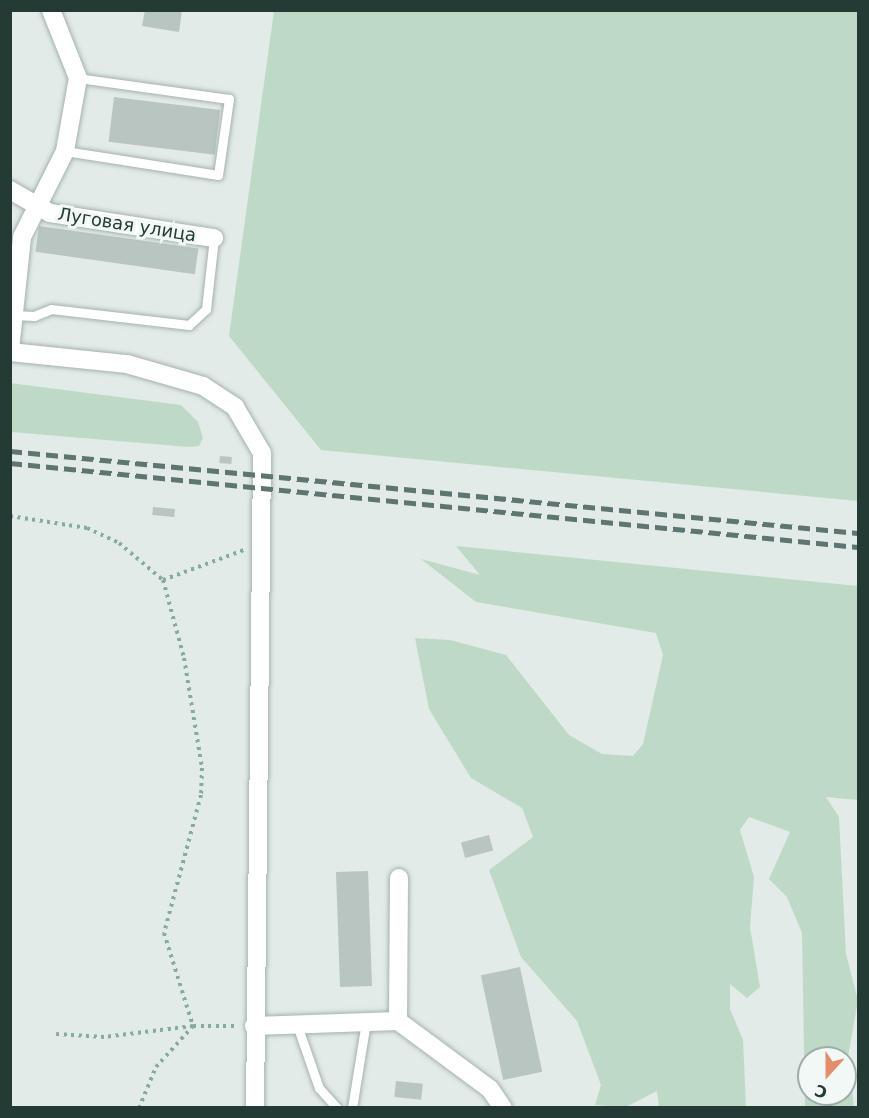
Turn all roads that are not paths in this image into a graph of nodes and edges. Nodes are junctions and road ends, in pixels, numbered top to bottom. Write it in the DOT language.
graph roads {
  1 [pos="51,10"];
  2 [pos="78,78"];
  3 [pos="65,151"];
  4 [pos="10,190"];
  5 [pos="36,207"];
  6 [pos="214,238"];
  7 [pos="14,315"];
  8 [pos="10,351"];
  9 [pos="399,878"];
  10 [pos="398,1021"];
  11 [pos="366,1022"];
  12 [pos="297,1025"];
  13 [pos="254,1026"];
  14 [pos="255,1107"];
  15 [pos="337,1107"];
  16 [pos="352,1107"];
  17 [pos="503,1107"];
  1 -- 2 [label="street"];
  2 -- 3 [label="street"];
  2 -- 3 [label="lane"];
  3 -- 5 [label="street"];
  4 -- 5 [label="street, Луговая улица"];
  5 -- 6 [label="street, Луговая улица"];
  5 -- 7 [label="street"];
  6 -- 7 [label="lane"];
  7 -- 8 [label="street"];
  8 -- 13 [label="street"];
  9 -- 10 [label="street"];
  10 -- 11 [label="street"];
  10 -- 17 [label="street"];
  11 -- 12 [label="street"];
  11 -- 16 [label="lane"];
  12 -- 13 [label="street"];
  12 -- 15 [label="lane"];
  13 -- 14 [label="street"];
}
